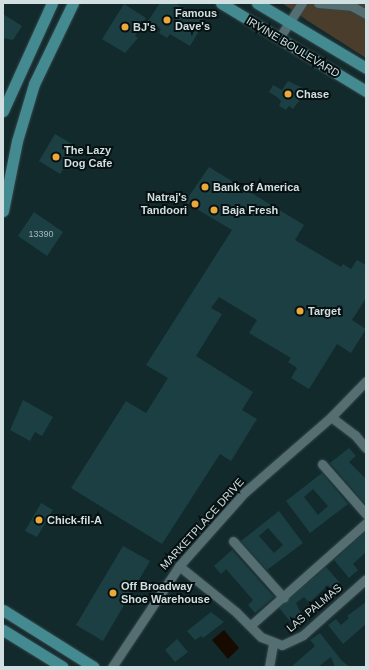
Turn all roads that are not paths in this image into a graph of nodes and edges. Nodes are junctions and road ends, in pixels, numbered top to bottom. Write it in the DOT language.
graph roads {
  1 [pos="52,3"];
  2 [pos="73,3"];
  3 [pos="221,3"];
  4 [pos="258,3"];
  5 [pos="302,3"];
  6 [pos="318,3"];
  7 [pos="349,5"];
  8 [pos="366,14"];
  9 [pos="289,23"];
  10 [pos="279,38"];
  11 [pos="366,68"];
  12 [pos="366,91"];
  13 [pos="3,111"];
  14 [pos="3,211"];
  15 [pos="366,381"];
  16 [pos="331,417"];
  17 [pos="366,448"];
  18 [pos="322,464"];
  19 [pos="366,514"];
  20 [pos="366,523"];
  21 [pos="233,541"];
  22 [pos="179,566"];
  23 [pos="366,579"];
  24 [pos="284,598"];
  25 [pos="3,610"];
  26 [pos="250,626"];
  27 [pos="3,630"];
  28 [pos="273,644"];
  29 [pos="63,667"];
  30 [pos="94,667"];
  31 [pos="112,667"];
  32 [pos="269,667"];
  1 -- 13 [label="main road"];
  2 -- 14 [label="main road"];
  3 -- 10 [label="main road, IRVINE BOULEVARD"];
  4 -- 9 [label="main road, IRVINE BOULEVARD"];
  5 -- 9 [label="street"];
  6 -- 7 [label="street"];
  7 -- 8 [label="street"];
  9 -- 10 [label="street"];
  9 -- 11 [label="main road, IRVINE BOULEVARD"];
  10 -- 12 [label="main road, IRVINE BOULEVARD"];
  15 -- 16 [label="street, MARKETPLACE DRIVE"];
  16 -- 17 [label="street"];
  16 -- 22 [label="street, MARKETPLACE DRIVE"];
  18 -- 19 [label="street"];
  20 -- 24 [label="street"];
  21 -- 24 [label="street"];
  22 -- 26 [label="street"];
  22 -- 31 [label="street, MARKETPLACE DRIVE"];
  23 -- 28 [label="street, LAS PALMAS"];
  24 -- 26 [label="street"];
  25 -- 30 [label="main road"];
  26 -- 28 [label="street"];
  27 -- 29 [label="main road"];
  28 -- 32 [label="street"];
}
